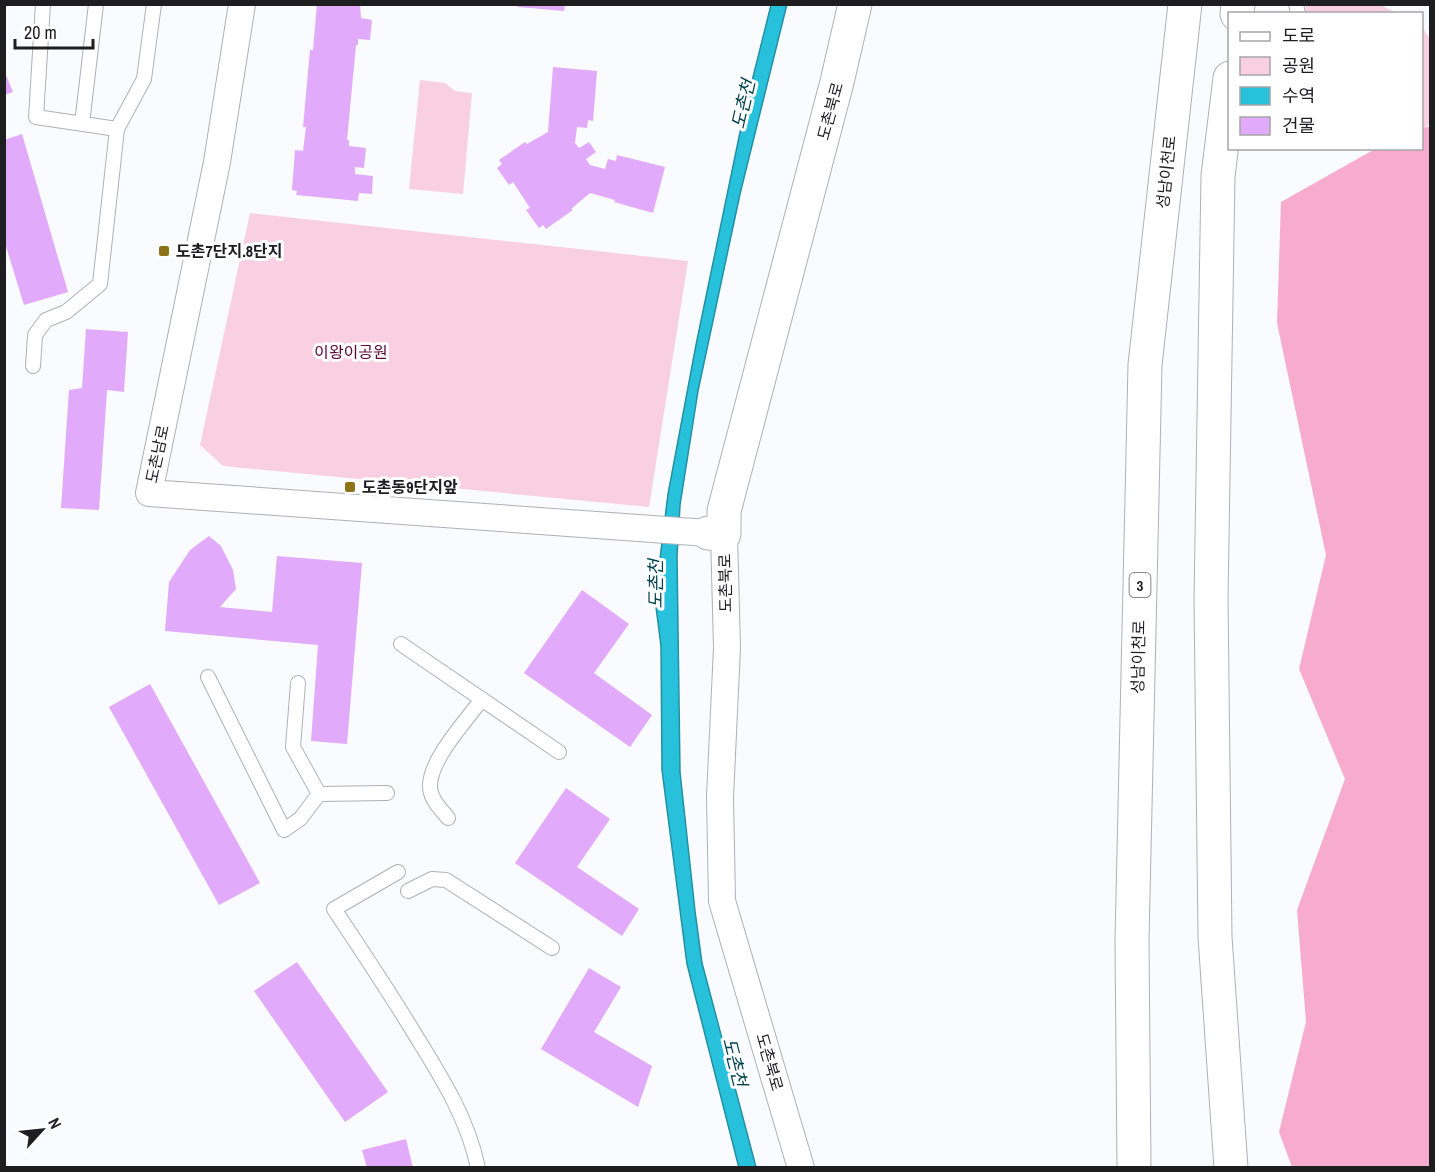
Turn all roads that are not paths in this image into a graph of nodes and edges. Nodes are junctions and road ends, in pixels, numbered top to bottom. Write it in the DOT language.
graph roads {
  1 [pos="44,4"];
  2 [pos="96,4"];
  3 [pos="154,4"];
  4 [pos="242,4"];
  5 [pos="855,4"];
  6 [pos="1185,4"];
  7 [pos="1228,94"];
  8 [pos="82,124"];
  9 [pos="117,129"];
  10 [pos="33,366"];
  11 [pos="716,533"];
  12 [pos="401,644"];
  13 [pos="208,677"];
  14 [pos="298,683"];
  15 [pos="482,699"];
  16 [pos="560,752"];
  17 [pos="387,793"];
  18 [pos="319,795"];
  19 [pos="448,818"];
  20 [pos="398,872"];
  21 [pos="408,891"];
  22 [pos="552,948"];
  23 [pos="478,1167"];
  24 [pos="801,1167"];
  25 [pos="1134,1167"];
  26 [pos="1231,1167"];
  1 -- 8 [label="lane"];
  2 -- 8 [label="lane"];
  3 -- 9 [label="lane"];
  4 -- 11 [label="street, 도촌남로"];
  5 -- 11 [label="main road, 도촌북로"];
  6 -- 25 [label="main road, 성남이천로 / 3"];
  7 -- 26 [label="main road"];
  8 -- 9 [label="lane"];
  9 -- 10 [label="lane"];
  11 -- 24 [label="street, 도촌북로"];
  12 -- 15 [label="lane"];
  13 -- 18 [label="lane"];
  14 -- 18 [label="lane"];
  15 -- 16 [label="lane"];
  15 -- 19 [label="lane"];
  17 -- 18 [label="lane"];
  20 -- 23 [label="lane"];
  21 -- 22 [label="lane"];
}
